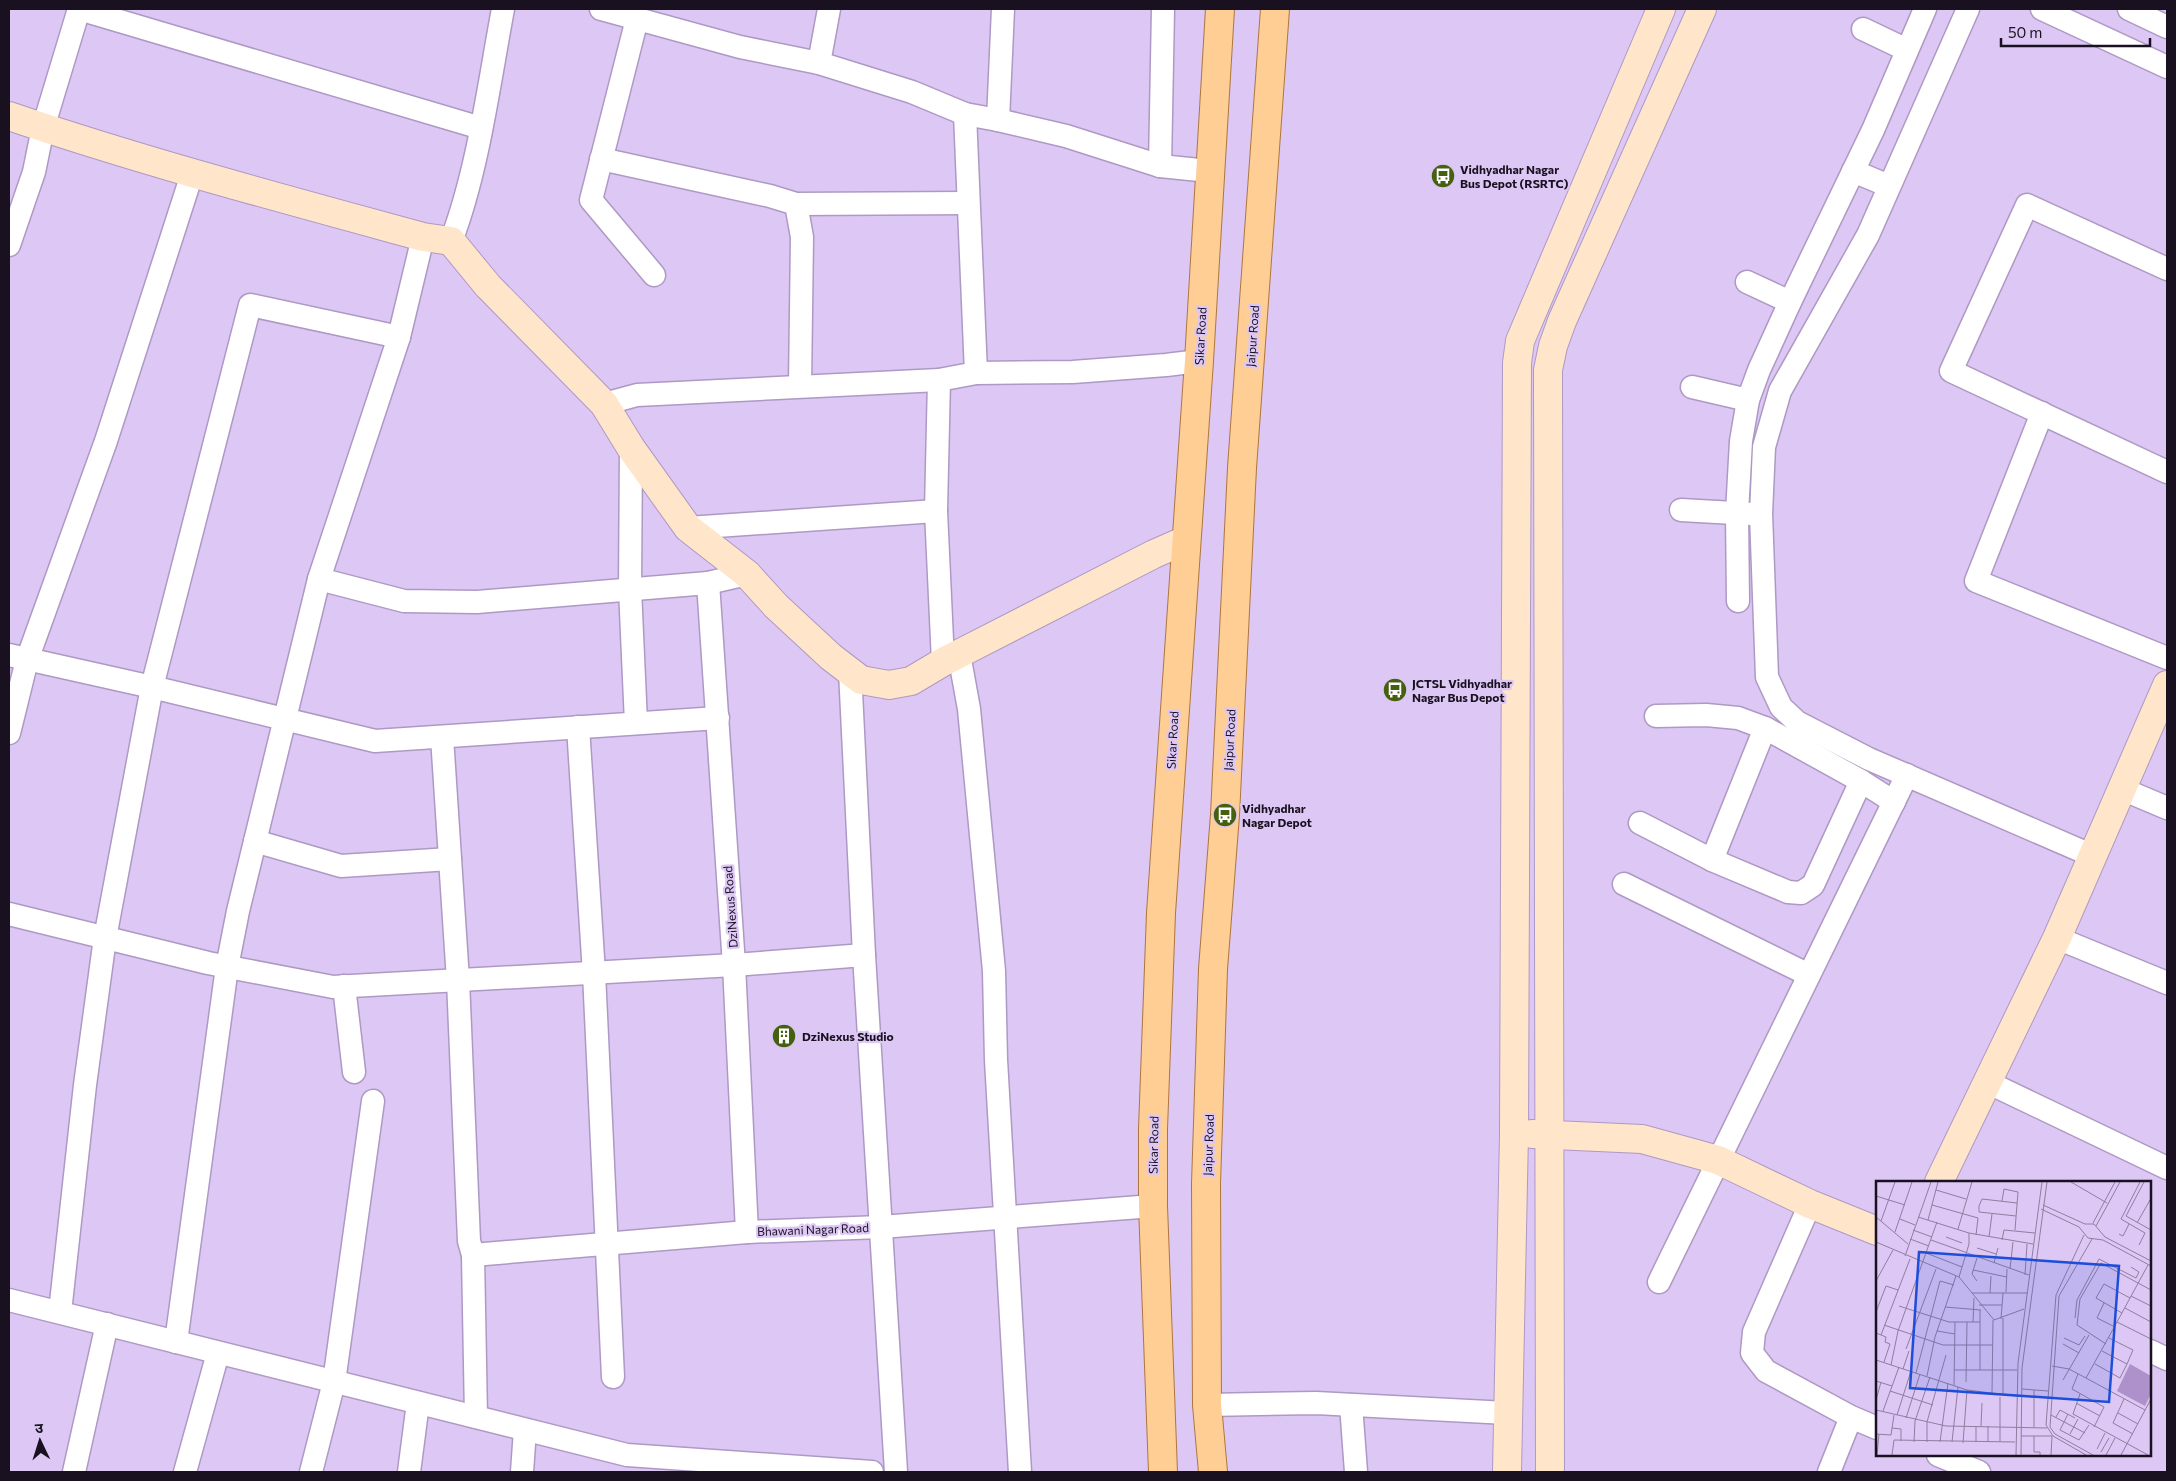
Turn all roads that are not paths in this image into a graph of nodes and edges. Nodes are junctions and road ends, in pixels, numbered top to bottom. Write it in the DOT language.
graph roads {
  1 [pos="79,9"];
  2 [pos="503,9"];
  3 [pos="601,9"];
  4 [pos="829,9"];
  5 [pos="1003,9"];
  6 [pos="1162,9"];
  7 [pos="1220,9"];
  8 [pos="1275,9"];
  9 [pos="1661,9"];
  10 [pos="1702,9"];
  11 [pos="1925,9"];
  12 [pos="1968,9"];
  13 [pos="2130,9"];
  14 [pos="2056,12"];
  15 [pos="637,18"];
  16 [pos="2167,27"];
  17 [pos="1862,29"];
  18 [pos="1907,50"];
  19 [pos="819,63"];
  20 [pos="2167,67"];
  21 [pos="965,114"];
  22 [pos="9,116"];
  23 [pos="998,120"];
  24 [pos="43,128"];
  25 [pos="481,128"];
  26 [pos="601,159"];
  27 [pos="1160,166"];
  28 [pos="1209,171"];
  29 [pos="1853,171"];
  30 [pos="192,174"];
  31 [pos="1889,186"];
  32 [pos="968,203"];
  33 [pos="796,204"];
  34 [pos="423,237"];
  35 [pos="451,241"];
  36 [pos="9,245"];
  37 [pos="2167,269"];
  38 [pos="654,275"];
  39 [pos="1747,282"];
  40 [pos="1790,302"];
  41 [pos="399,337"];
  42 [pos="1199,360"];
  43 [pos="976,373"];
  44 [pos="939,380"];
  45 [pos="800,386"];
  46 [pos="1692,387"];
  47 [pos="1748,400"];
  48 [pos="604,404"];
  49 [pos="2042,413"];
  50 [pos="631,448"];
  51 [pos="2167,472"];
  52 [pos="1681,510"];
  53 [pos="936,511"];
  54 [pos="1737,513"];
  55 [pos="1762,514"];
  56 [pos="688,528"];
  57 [pos="1186,540"];
  58 [pos="747,574"];
  59 [pos="319,579"];
  60 [pos="708,583"];
  61 [pos="630,589"];
  62 [pos="1738,600"];
  63 [pos="18,657"];
  64 [pos="951,658"];
  65 [pos="2167,658"];
  66 [pos="850,671"];
  67 [pos="2167,685"];
  68 [pos="152,686"];
  69 [pos="1656,716"];
  70 [pos="718,718"];
  71 [pos="284,720"];
  72 [pos="636,723"];
  73 [pos="578,728"];
  74 [pos="1765,728"];
  75 [pos="9,733"];
  76 [pos="442,737"];
  77 [pos="1907,775"];
  78 [pos="1861,781"];
  79 [pos="2122,789"];
  80 [pos="1894,802"];
  81 [pos="2167,808"];
  82 [pos="1640,823"];
  83 [pos="255,841"];
  84 [pos="2093,856"];
  85 [pos="450,859"];
  86 [pos="1712,860"];
  87 [pos="1624,884"];
  88 [pos="9,914"];
  89 [pos="105,938"];
  90 [pos="2057,938"];
  91 [pos="864,955"];
  92 [pos="734,965"];
  93 [pos="227,967"];
  94 [pos="594,972"];
  95 [pos="1809,975"];
  96 [pos="458,980"];
  97 [pos="2167,983"];
  98 [pos="344,986"];
  99 [pos="354,1072"];
  100 [pos="1987,1082"];
  101 [pos="373,1101"];
  102 [pos="1549,1133"];
  103 [pos="1514,1134"];
  104 [pos="1718,1160"];
  105 [pos="2167,1168"];
  106 [pos="1939,1181"];
  107 [pos="1810,1204"];
  108 [pos="1153,1206"];
  109 [pos="1006,1217"];
  110 [pos="881,1227"];
  111 [pos="1876,1231"];
  112 [pos="747,1232"];
  113 [pos="606,1244"];
  114 [pos="473,1255"];
  115 [pos="1659,1282"];
  116 [pos="9,1300"];
  117 [pos="60,1312"];
  118 [pos="107,1324"];
  119 [pos="176,1342"];
  120 [pos="2151,1351"];
  121 [pos="218,1352"];
  122 [pos="2167,1359"];
  123 [pos="612,1377"];
  124 [pos="334,1382"];
  125 [pos="418,1403"];
  126 [pos="1207,1405"];
  127 [pos="1351,1405"];
  128 [pos="1507,1413"];
  129 [pos="476,1417"];
  130 [pos="1851,1417"];
  131 [pos="1876,1428"];
  132 [pos="525,1430"];
  133 [pos="1940,1456"];
  134 [pos="627,1464"];
  135 [pos="74,1472"];
  136 [pos="185,1472"];
  137 [pos="311,1472"];
  138 [pos="409,1472"];
  139 [pos="522,1472"];
  140 [pos="872,1472"];
  141 [pos="896,1472"];
  142 [pos="1020,1472"];
  143 [pos="1163,1472"];
  144 [pos="1213,1472"];
  145 [pos="1356,1472"];
  146 [pos="1506,1472"];
  147 [pos="1550,1472"];
  148 [pos="1829,1472"];
  149 [pos="1979,1472"];
  1 -- 24 [label="street"];
  1 -- 25 [label="street"];
  2 -- 25 [label="street"];
  3 -- 15 [label="street"];
  4 -- 19 [label="street"];
  5 -- 23 [label="street"];
  6 -- 27 [label="street"];
  7 -- 28 [label="main road, Sikar Road"];
  8 -- 126 [label="main road, Jaipur Road"];
  9 -- 103 [label="street"];
  10 -- 102 [label="street"];
  11 -- 18 [label="street"];
  12 -- 31 [label="street"];
  13 -- 16 [label="street"];
  14 -- 20 [label="street"];
  15 -- 19 [label="street"];
  15 -- 26 [label="street"];
  17 -- 18 [label="street"];
  18 -- 29 [label="street"];
  19 -- 21 [label="street"];
  21 -- 23 [label="street"];
  21 -- 32 [label="street"];
  22 -- 24 [label="street"];
  23 -- 27 [label="street"];
  24 -- 30 [label="street"];
  24 -- 36 [label="street"];
  25 -- 35 [label="street"];
  26 -- 33 [label="street"];
  26 -- 38 [label="street"];
  27 -- 28 [label="street"];
  28 -- 42 [label="main road, Sikar Road"];
  29 -- 31 [label="street"];
  29 -- 40 [label="street"];
  30 -- 34 [label="street"];
  30 -- 63 [label="street"];
  31 -- 55 [label="street"];
  32 -- 33 [label="street"];
  32 -- 43 [label="street"];
  33 -- 45 [label="street"];
  34 -- 35 [label="street"];
  34 -- 41 [label="street"];
  35 -- 48 [label="street"];
  37 -- 49 [label="street"];
  39 -- 40 [label="street"];
  40 -- 47 [label="street"];
  41 -- 59 [label="street"];
  41 -- 68 [label="street"];
  42 -- 43 [label="street"];
  42 -- 57 [label="main road, Sikar Road"];
  43 -- 44 [label="street"];
  44 -- 45 [label="street"];
  44 -- 53 [label="street"];
  45 -- 48 [label="street"];
  46 -- 47 [label="street"];
  47 -- 54 [label="street"];
  48 -- 50 [label="street"];
  49 -- 51 [label="street"];
  49 -- 65 [label="street"];
  50 -- 56 [label="street"];
  50 -- 61 [label="street"];
  52 -- 54 [label="street"];
  53 -- 56 [label="street"];
  53 -- 64 [label="street"];
  54 -- 55 [label="street"];
  54 -- 62 [label="street"];
  55 -- 77 [label="street"];
  56 -- 58 [label="street"];
  57 -- 64 [label="street"];
  57 -- 108 [label="main road, Sikar Road"];
  58 -- 60 [label="street"];
  58 -- 66 [label="street"];
  59 -- 61 [label="street"];
  59 -- 71 [label="street"];
  60 -- 61 [label="street"];
  60 -- 70 [label="street, DziNexus Road"];
  61 -- 72 [label="street"];
  63 -- 68 [label="street"];
  63 -- 75 [label="street"];
  64 -- 66 [label="street"];
  64 -- 109 [label="street"];
  66 -- 91 [label="street"];
  67 -- 79 [label="street"];
  68 -- 71 [label="street"];
  68 -- 89 [label="street"];
  69 -- 74 [label="street"];
  70 -- 72 [label="street"];
  70 -- 92 [label="street, DziNexus Road"];
  71 -- 76 [label="street"];
  71 -- 83 [label="street"];
  72 -- 73 [label="street"];
  73 -- 76 [label="street"];
  73 -- 94 [label="street"];
  74 -- 78 [label="street"];
  74 -- 86 [label="street"];
  76 -- 85 [label="street"];
  77 -- 80 [label="street"];
  77 -- 84 [label="street"];
  78 -- 80 [label="street"];
  78 -- 86 [label="street"];
  79 -- 81 [label="street"];
  79 -- 84 [label="street"];
  80 -- 95 [label="street"];
  82 -- 86 [label="street"];
  83 -- 85 [label="street"];
  83 -- 93 [label="street"];
  84 -- 90 [label="street"];
  85 -- 96 [label="street"];
  87 -- 95 [label="street"];
  88 -- 89 [label="street"];
  89 -- 93 [label="street"];
  89 -- 117 [label="street"];
  90 -- 97 [label="street"];
  90 -- 100 [label="street"];
  91 -- 92 [label="street"];
  91 -- 110 [label="street"];
  92 -- 94 [label="street"];
  92 -- 112 [label="street, DziNexus Road"];
  93 -- 98 [label="street"];
  93 -- 119 [label="street"];
  94 -- 96 [label="street"];
  94 -- 113 [label="street"];
  95 -- 104 [label="street"];
  96 -- 98 [label="street"];
  96 -- 114 [label="street"];
  98 -- 99 [label="street"];
  100 -- 105 [label="street"];
  100 -- 106 [label="street"];
  101 -- 124 [label="street"];
  102 -- 103 [label="street"];
  102 -- 104 [label="street"];
  102 -- 147 [label="street"];
  103 -- 128 [label="street"];
  104 -- 107 [label="street"];
  104 -- 115 [label="street"];
  107 -- 111 [label="street"];
  107 -- 130 [label="street"];
  108 -- 109 [label="street, Bhawani Nagar Road"];
  108 -- 143 [label="main road, Sikar Road"];
  109 -- 110 [label="street, Bhawani Nagar Road"];
  109 -- 142 [label="street"];
  110 -- 112 [label="street, Bhawani Nagar Road"];
  110 -- 141 [label="street"];
  112 -- 113 [label="street, Bhawani Nagar Road"];
  113 -- 114 [label="street, Bhawani Nagar Road"];
  113 -- 123 [label="street"];
  114 -- 129 [label="street"];
  116 -- 117 [label="street"];
  117 -- 118 [label="street"];
  118 -- 119 [label="street"];
  118 -- 135 [label="street"];
  119 -- 121 [label="street"];
  120 -- 122 [label="street"];
  121 -- 124 [label="street"];
  121 -- 136 [label="street"];
  124 -- 125 [label="street"];
  124 -- 137 [label="street"];
  125 -- 129 [label="street"];
  125 -- 138 [label="street"];
  126 -- 127 [label="street"];
  126 -- 144 [label="main road, Jaipur Road"];
  127 -- 128 [label="street"];
  127 -- 145 [label="street"];
  128 -- 146 [label="street"];
  129 -- 132 [label="street"];
  130 -- 131 [label="street"];
  130 -- 148 [label="street"];
  132 -- 134 [label="street"];
  132 -- 139 [label="street"];
  133 -- 149 [label="street"];
  134 -- 140 [label="street"];
}
